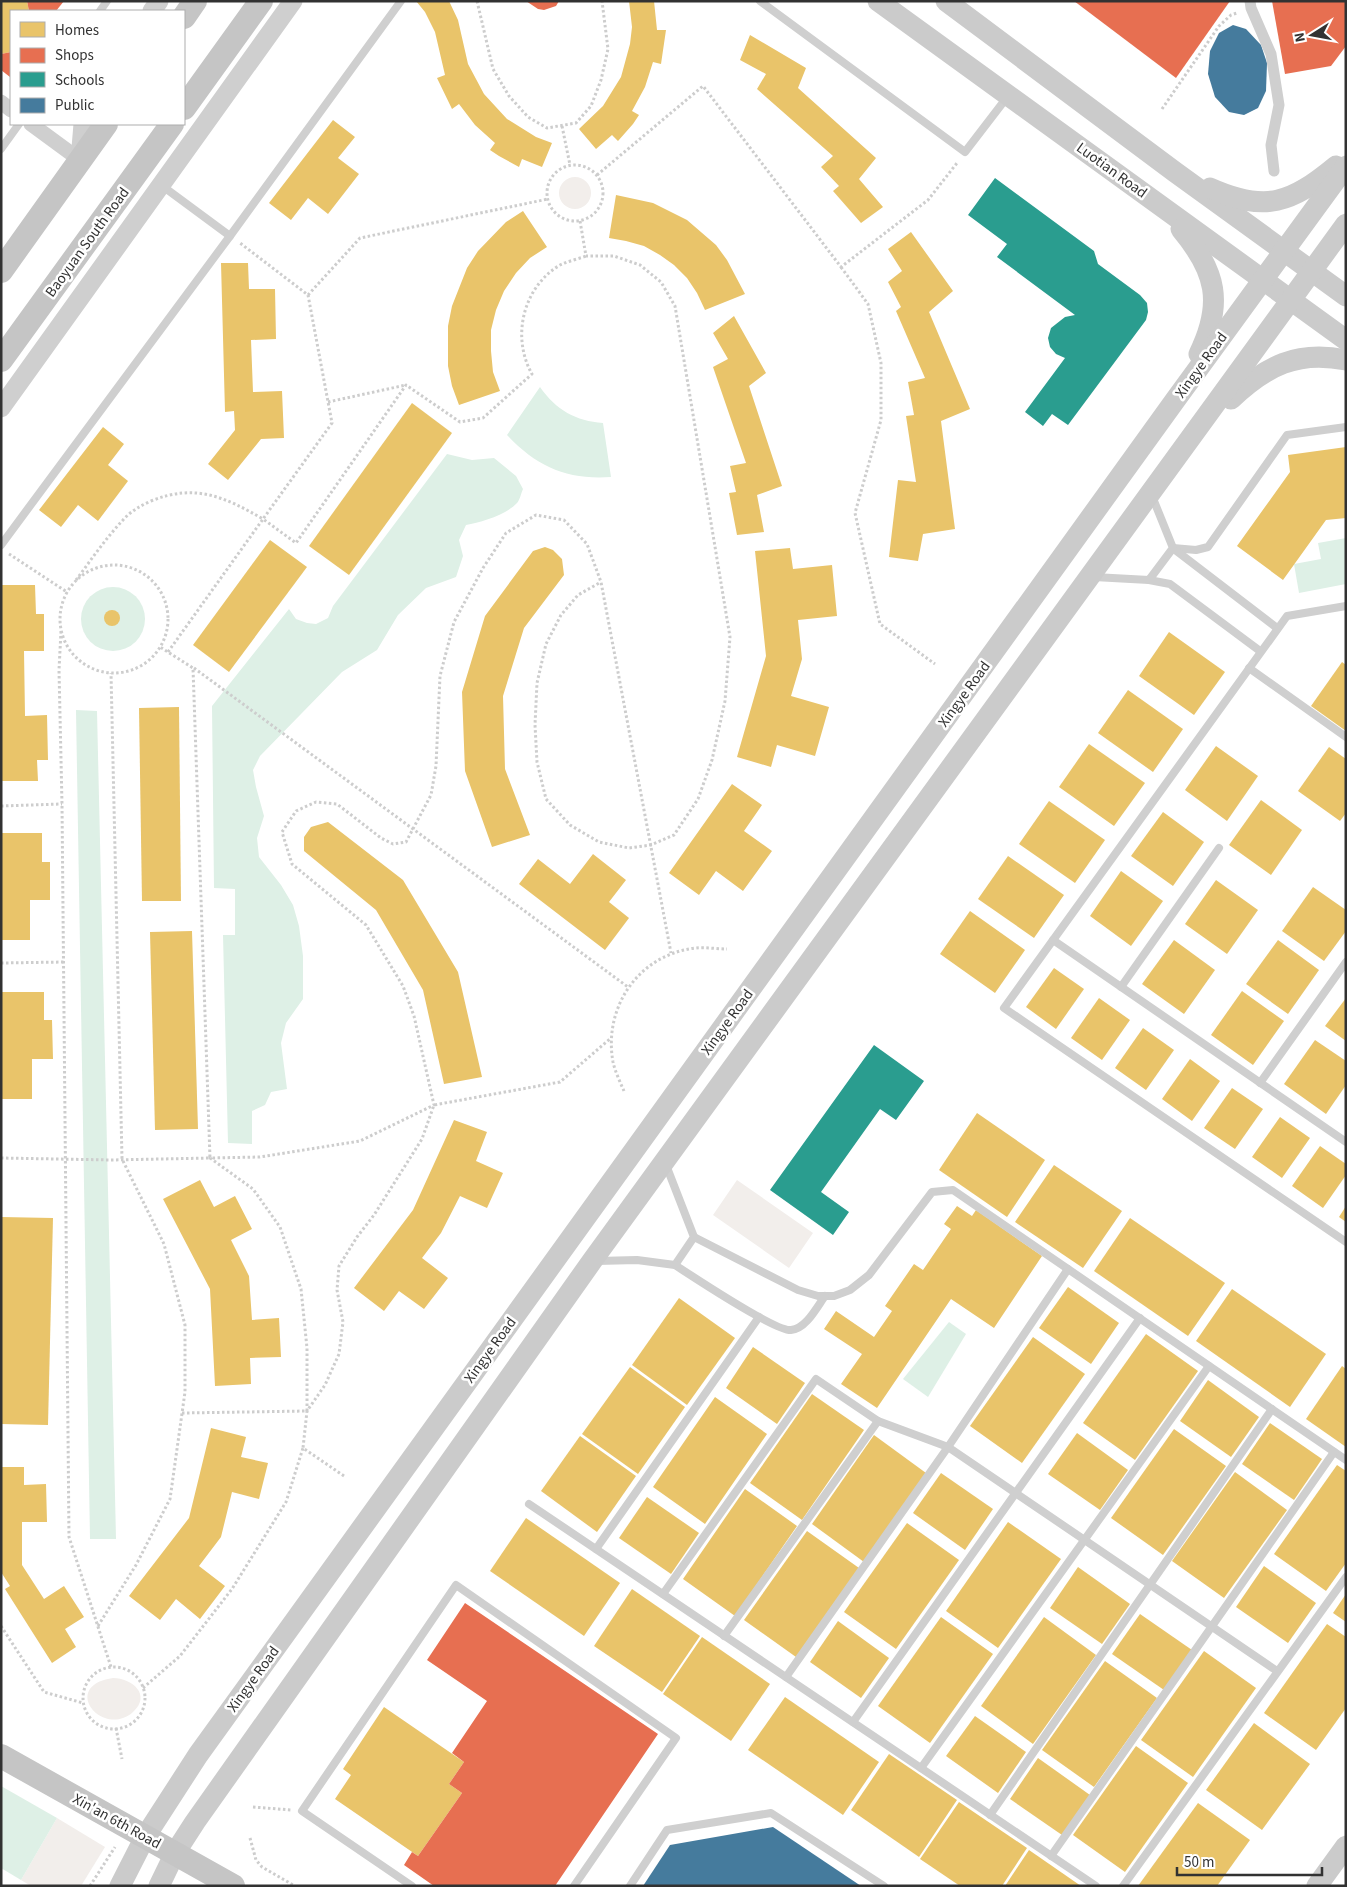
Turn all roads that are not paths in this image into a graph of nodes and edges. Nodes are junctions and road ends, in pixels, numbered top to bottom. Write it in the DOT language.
graph roads {
  1 [pos="195,1"];
  2 [pos="261,1"];
  3 [pos="293,1"];
  4 [pos="400,1"];
  5 [pos="760,1"];
  6 [pos="878,1"];
  7 [pos="946,1"];
  8 [pos="1251,4"];
  9 [pos="185,16"];
  10 [pos="1009,94"];
  11 [pos="185,107"];
  12 [pos="18,125"];
  13 [pos="32,125"];
  14 [pos="83,125"];
  15 [pos="105,125"];
  16 [pos="171,125"];
  17 [pos="1,149"];
  18 [pos="1346,157"];
  19 [pos="80,160"];
  20 [pos="1346,166"];
  21 [pos="1274,171"];
  22 [pos="1175,172"];
  23 [pos="161,186"];
  24 [pos="1153,200"];
  25 [pos="1346,224"];
  26 [pos="230,236"];
  27 [pos="1284,251"];
  28 [pos="1,271"];
  29 [pos="1312,271"];
  30 [pos="1263,280"];
  31 [pos="1346,296"];
  32 [pos="1291,300"];
  33 [pos="1346,340"];
  34 [pos="1,360"];
  35 [pos="1346,360"];
  36 [pos="1176,399"];
  37 [pos="1,408"];
  38 [pos="1200,425"];
  39 [pos="1346,426"];
  40 [pos="1150,492"];
  41 [pos="1,545"];
  42 [pos="1173,548"];
  43 [pos="1090,576"];
  44 [pos="1149,580"];
  45 [pos="1346,606"];
  46 [pos="1277,628"];
  47 [pos="1260,651"];
  48 [pos="1249,668"];
  49 [pos="1346,737"];
  50 [pos="1219,848"];
  51 [pos="1053,940"];
  52 [pos="1346,962"];
  53 [pos="1122,987"];
  54 [pos="1260,1083"];
  55 [pos="1346,1142"];
  56 [pos="665,1162"];
  57 [pos="694,1237"];
  58 [pos="1346,1242"];
  59 [pos="592,1261"];
  60 [pos="675,1265"];
  61 [pos="1068,1269"];
  62 [pos="543,1276"];
  63 [pos="569,1294"];
  64 [pos="825,1296"];
  65 [pos="759,1317"];
  66 [pos="1140,1318"];
  67 [pos="1209,1366"];
  68 [pos="1272,1409"];
  69 [pos="878,1421"];
  70 [pos="948,1447"];
  71 [pos="1334,1452"];
  72 [pos="1346,1460"];
  73 [pos="1016,1493"];
  74 [pos="529,1504"];
  75 [pos="1084,1540"];
  76 [pos="596,1549"];
  77 [pos="1346,1576"];
  78 [pos="1151,1585"];
  79 [pos="663,1594"];
  80 [pos="1212,1627"];
  81 [pos="724,1636"];
  82 [pos="1277,1671"];
  83 [pos="786,1677"];
  84 [pos="853,1722"];
  85 [pos="1,1756"];
  86 [pos="921,1768"];
  87 [pos="990,1815"];
  88 [pos="145,1837"];
  89 [pos="1346,1846"];
  90 [pos="175,1853"];
  91 [pos="1051,1856"];
  92 [pos="120,1886"];
  93 [pos="159,1886"];
  94 [pos="233,1886"];
  95 [pos="412,1886"];
  96 [pos="574,1886"];
  97 [pos="630,1886"];
  98 [pos="884,1886"];
  99 [pos="1096,1886"];
  100 [pos="1123,1886"];
  101 [pos="1316,1886"];
  1 -- 9 [label="main road"];
  2 -- 11 [label="main road"];
  3 -- 23 [label="street"];
  4 -- 26 [label="lane"];
  5 -- 10 [label="lane"];
  6 -- 10 [label="main road, Luotian Road"];
  7 -- 22 [label="main road"];
  8 -- 21 [label="street"];
  10 -- 24 [label="main road, Luotian Road"];
  12 -- 17 [label="lane"];
  13 -- 19 [label="street"];
  14 -- 19 [label="street"];
  15 -- 19 [label="main road"];
  16 -- 34 [label="main road, Baoyuan South Road"];
  18 -- 22 [label="main road"];
  19 -- 28 [label="main road"];
  20 -- 27 [label="main road, Xingye Road"];
  22 -- 27 [label="main road"];
  23 -- 26 [label="lane"];
  23 -- 37 [label="street"];
  24 -- 30 [label="main road, Luotian Road"];
  24 -- 36 [label="main road"];
  25 -- 29 [label="main road"];
  26 -- 41 [label="lane"];
  27 -- 29 [label="main road"];
  27 -- 30 [label="main road, Xingye Road"];
  29 -- 31 [label="main road"];
  29 -- 32 [label="main road"];
  30 -- 32 [label="main road, Luotian Road"];
  30 -- 36 [label="main road, Xingye Road"];
  32 -- 33 [label="main road, Luotian Road"];
  32 -- 38 [label="main road"];
  35 -- 38 [label="main road"];
  36 -- 62 [label="main road, Xingye Road"];
  38 -- 40 [label="main road"];
  39 -- 42 [label="lane"];
  40 -- 42 [label="lane"];
  40 -- 43 [label="main road"];
  42 -- 44 [label="lane"];
  42 -- 46 [label="lane"];
  43 -- 44 [label="lane"];
  43 -- 56 [label="main road"];
  44 -- 47 [label="lane"];
  45 -- 46 [label="lane"];
  46 -- 47 [label="lane"];
  47 -- 48 [label="lane"];
  48 -- 49 [label="lane"];
  48 -- 51 [label="lane"];
  50 -- 53 [label="lane"];
  51 -- 53 [label="lane"];
  51 -- 58 [label="lane"];
  52 -- 54 [label="lane"];
  53 -- 54 [label="lane"];
  54 -- 55 [label="lane"];
  56 -- 57 [label="lane"];
  56 -- 59 [label="main road"];
  57 -- 60 [label="lane"];
  57 -- 64 [label="lane"];
  59 -- 60 [label="lane"];
  59 -- 63 [label="main road"];
  60 -- 65 [label="lane"];
  61 -- 64 [label="lane"];
  61 -- 66 [label="lane"];
  61 -- 70 [label="lane"];
  62 -- 63 [label="main road"];
  62 -- 88 [label="main road, Xingye Road"];
  63 -- 90 [label="main road"];
  64 -- 65 [label="lane"];
  65 -- 76 [label="lane"];
  66 -- 67 [label="lane"];
  66 -- 73 [label="lane"];
  67 -- 68 [label="lane"];
  67 -- 75 [label="lane"];
  68 -- 71 [label="lane"];
  68 -- 78 [label="lane"];
  69 -- 70 [label="lane"];
  69 -- 79 [label="lane"];
  69 -- 81 [label="lane"];
  70 -- 73 [label="lane"];
  70 -- 83 [label="lane"];
  71 -- 72 [label="lane"];
  71 -- 80 [label="lane"];
  73 -- 75 [label="lane"];
  73 -- 84 [label="lane"];
  74 -- 76 [label="lane"];
  75 -- 78 [label="lane"];
  75 -- 86 [label="lane"];
  76 -- 79 [label="lane"];
  77 -- 82 [label="lane"];
  78 -- 80 [label="lane"];
  78 -- 87 [label="lane"];
  79 -- 81 [label="lane"];
  80 -- 82 [label="lane"];
  80 -- 91 [label="lane"];
  81 -- 83 [label="lane"];
  82 -- 100 [label="lane"];
  83 -- 84 [label="lane"];
  84 -- 86 [label="lane"];
  85 -- 88 [label="main road, Xin'an 6th Road"];
  86 -- 87 [label="lane"];
  87 -- 91 [label="lane"];
  88 -- 90 [label="main road, Xin'an 6th Road"];
  88 -- 92 [label="main road, Xingye Road"];
  89 -- 101 [label="main road"];
  90 -- 93 [label="main road"];
  90 -- 94 [label="main road, Xin'an 6th Road"];
  91 -- 99 [label="lane"];
  95 -- 96 [label="lane"];
  97 -- 98 [label="lane"];
}
